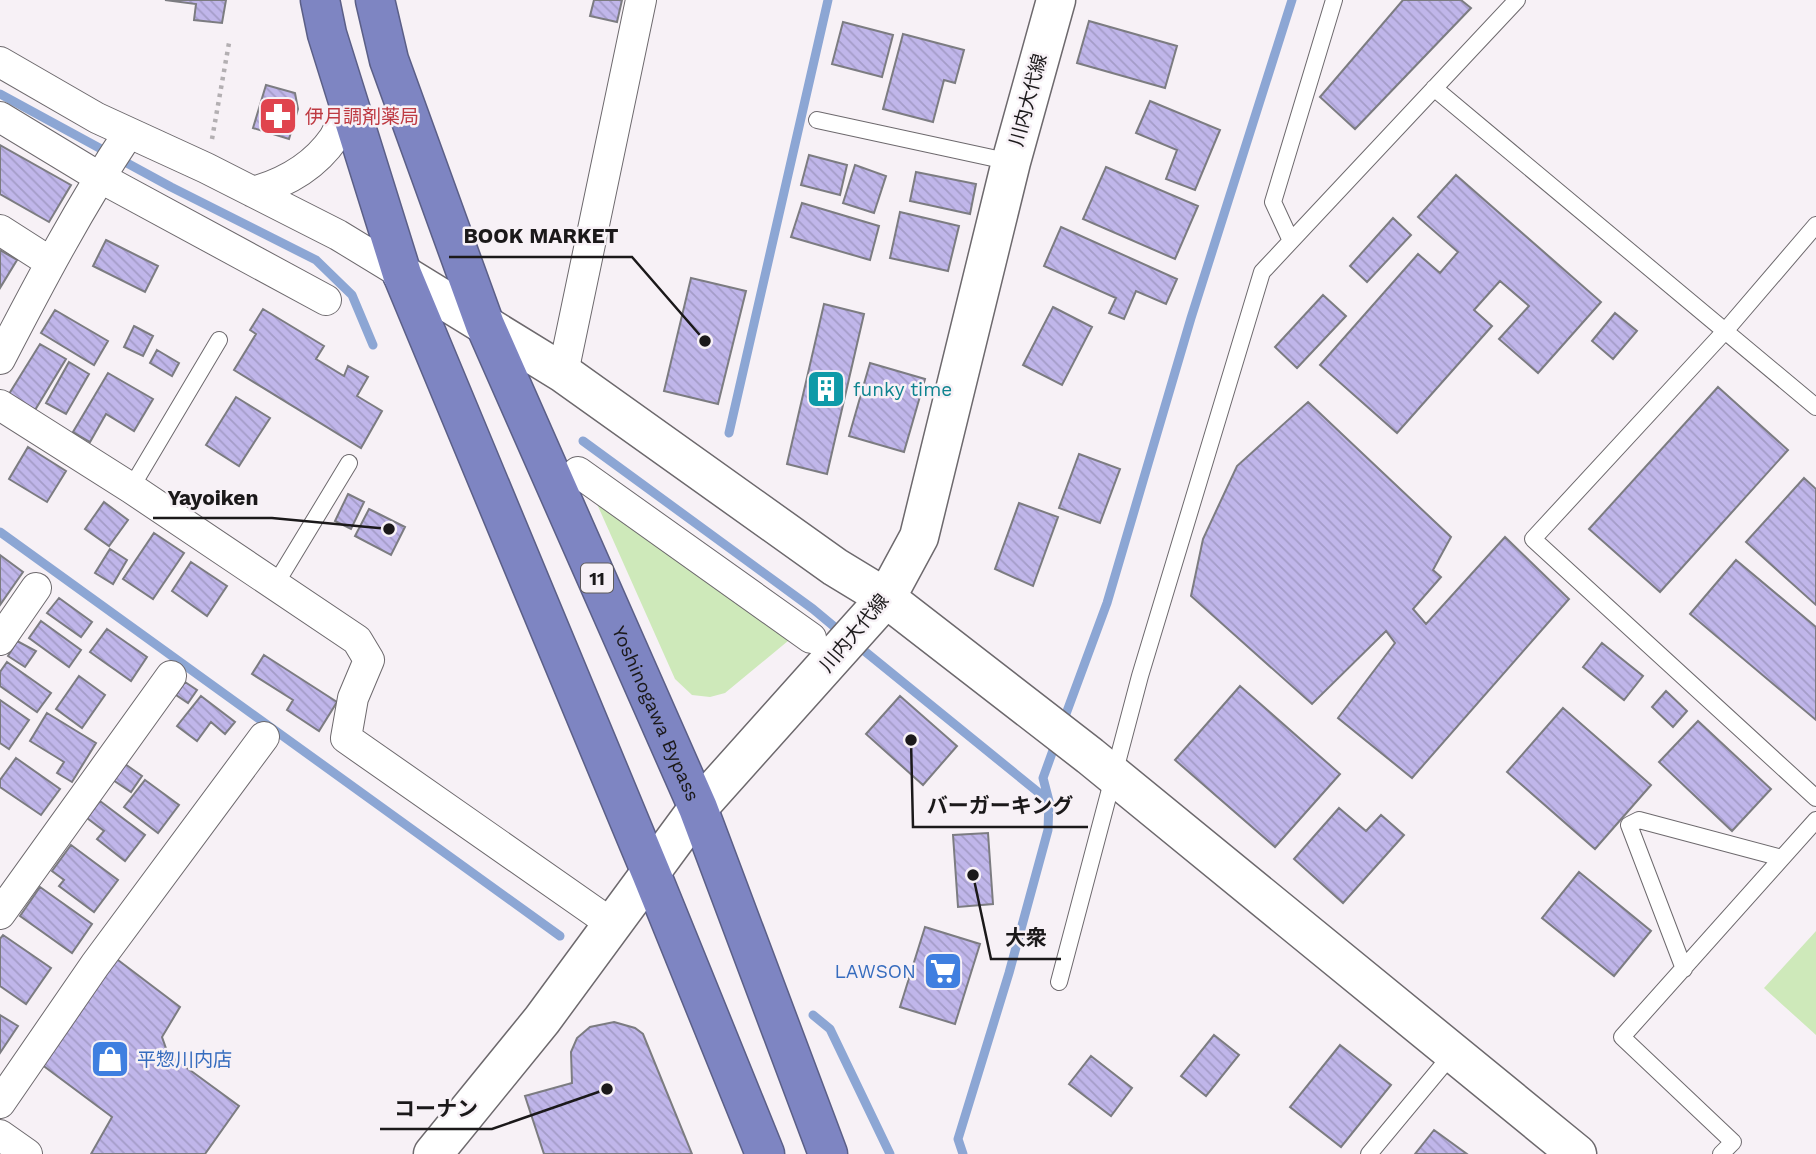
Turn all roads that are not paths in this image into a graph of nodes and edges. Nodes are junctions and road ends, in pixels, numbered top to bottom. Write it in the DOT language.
graph roads {
  1 [pos="320,0"];
  2 [pos="375,0"];
  3 [pos="641,0"];
  4 [pos="1056,0"];
  5 [pos="1334,0"];
  6 [pos="1517,0"];
  7 [pos="0,62"];
  8 [pos="1434,88"];
  9 [pos="349,103"];
  10 [pos="0,117"];
  11 [pos="817,120"];
  12 [pos="113,155"];
  13 [pos="1011,162"];
  14 [pos="253,192"];
  15 [pos="1816,225"];
  16 [pos="0,230"];
  17 [pos="1291,241"];
  18 [pos="50,262"];
  19 [pos="402,274"];
  20 [pos="326,300"];
  21 [pos="485,325"];
  22 [pos="1726,330"];
  23 [pos="219,340"];
  24 [pos="0,359"];
  25 [pos="562,373"];
  26 [pos="0,405"];
  27 [pos="1816,407"];
  28 [pos="349,463"];
  29 [pos="578,472"];
  30 [pos="131,488"];
  31 [pos="275,585"];
  32 [pos="37,588"];
  33 [pos="886,598"];
  34 [pos="0,640"];
  35 [pos="834,641"];
  36 [pos="171,676"];
  37 [pos="264,737"];
  38 [pos="1102,766"];
  39 [pos="1816,798"];
  40 [pos="698,808"];
  41 [pos="1816,820"];
  42 [pos="1782,858"];
  43 [pos="651,873"];
  44 [pos="0,914"];
  45 [pos="612,924"];
  46 [pos="1684,969"];
  47 [pos="1059,982"];
  48 [pos="1453,1053"];
  49 [pos="0,1103"];
  50 [pos="0,1135"];
  51 [pos="27,1154"];
  52 [pos="433,1154"];
  53 [pos="765,1154"];
  54 [pos="828,1154"];
  55 [pos="1370,1154"];
  56 [pos="1577,1154"];
  57 [pos="1721,1154"];
  1 -- 9 [label="highway"];
  2 -- 21 [label="highway, Yoshinogawa Bypass / 11"];
  3 -- 25 [label="street"];
  4 -- 13 [label="street, 川内大代線"];
  5 -- 17 [label="lane"];
  6 -- 8 [label="lane"];
  7 -- 12 [label="street"];
  8 -- 17 [label="lane"];
  8 -- 22 [label="lane"];
  9 -- 14 [label="street"];
  9 -- 19 [label="highway"];
  10 -- 12 [label="street"];
  11 -- 13 [label="lane"];
  12 -- 14 [label="street"];
  12 -- 18 [label="street"];
  12 -- 20 [label="street"];
  13 -- 33 [label="street, 川内大代線"];
  14 -- 19 [label="street"];
  15 -- 22 [label="lane"];
  16 -- 18 [label="street"];
  17 -- 38 [label="lane"];
  18 -- 24 [label="street"];
  19 -- 21 [label="street"];
  19 -- 43 [label="highway"];
  21 -- 25 [label="street"];
  21 -- 40 [label="highway, Yoshinogawa Bypass / 11"];
  22 -- 27 [label="lane"];
  22 -- 39 [label="lane"];
  23 -- 30 [label="lane"];
  25 -- 33 [label="street"];
  26 -- 30 [label="street"];
  28 -- 31 [label="lane"];
  29 -- 35 [label="street"];
  30 -- 31 [label="street"];
  31 -- 45 [label="street"];
  32 -- 34 [label="street"];
  33 -- 35 [label="street, 川内大代線"];
  33 -- 38 [label="street"];
  35 -- 40 [label="street, 川内大代線"];
  36 -- 44 [label="street"];
  37 -- 49 [label="street"];
  38 -- 47 [label="lane"];
  38 -- 48 [label="street"];
  40 -- 43 [label="street, 川内大代線"];
  40 -- 54 [label="highway, Yoshinogawa Bypass / 11"];
  41 -- 42 [label="lane"];
  42 -- 46 [label="lane"];
  42 -- 46 [label="lane"];
  43 -- 45 [label="street, 川内大代線"];
  43 -- 53 [label="highway"];
  45 -- 52 [label="street, 川内大代線"];
  46 -- 57 [label="lane"];
  48 -- 55 [label="lane"];
  48 -- 56 [label="street"];
  50 -- 51 [label="street"];
}
